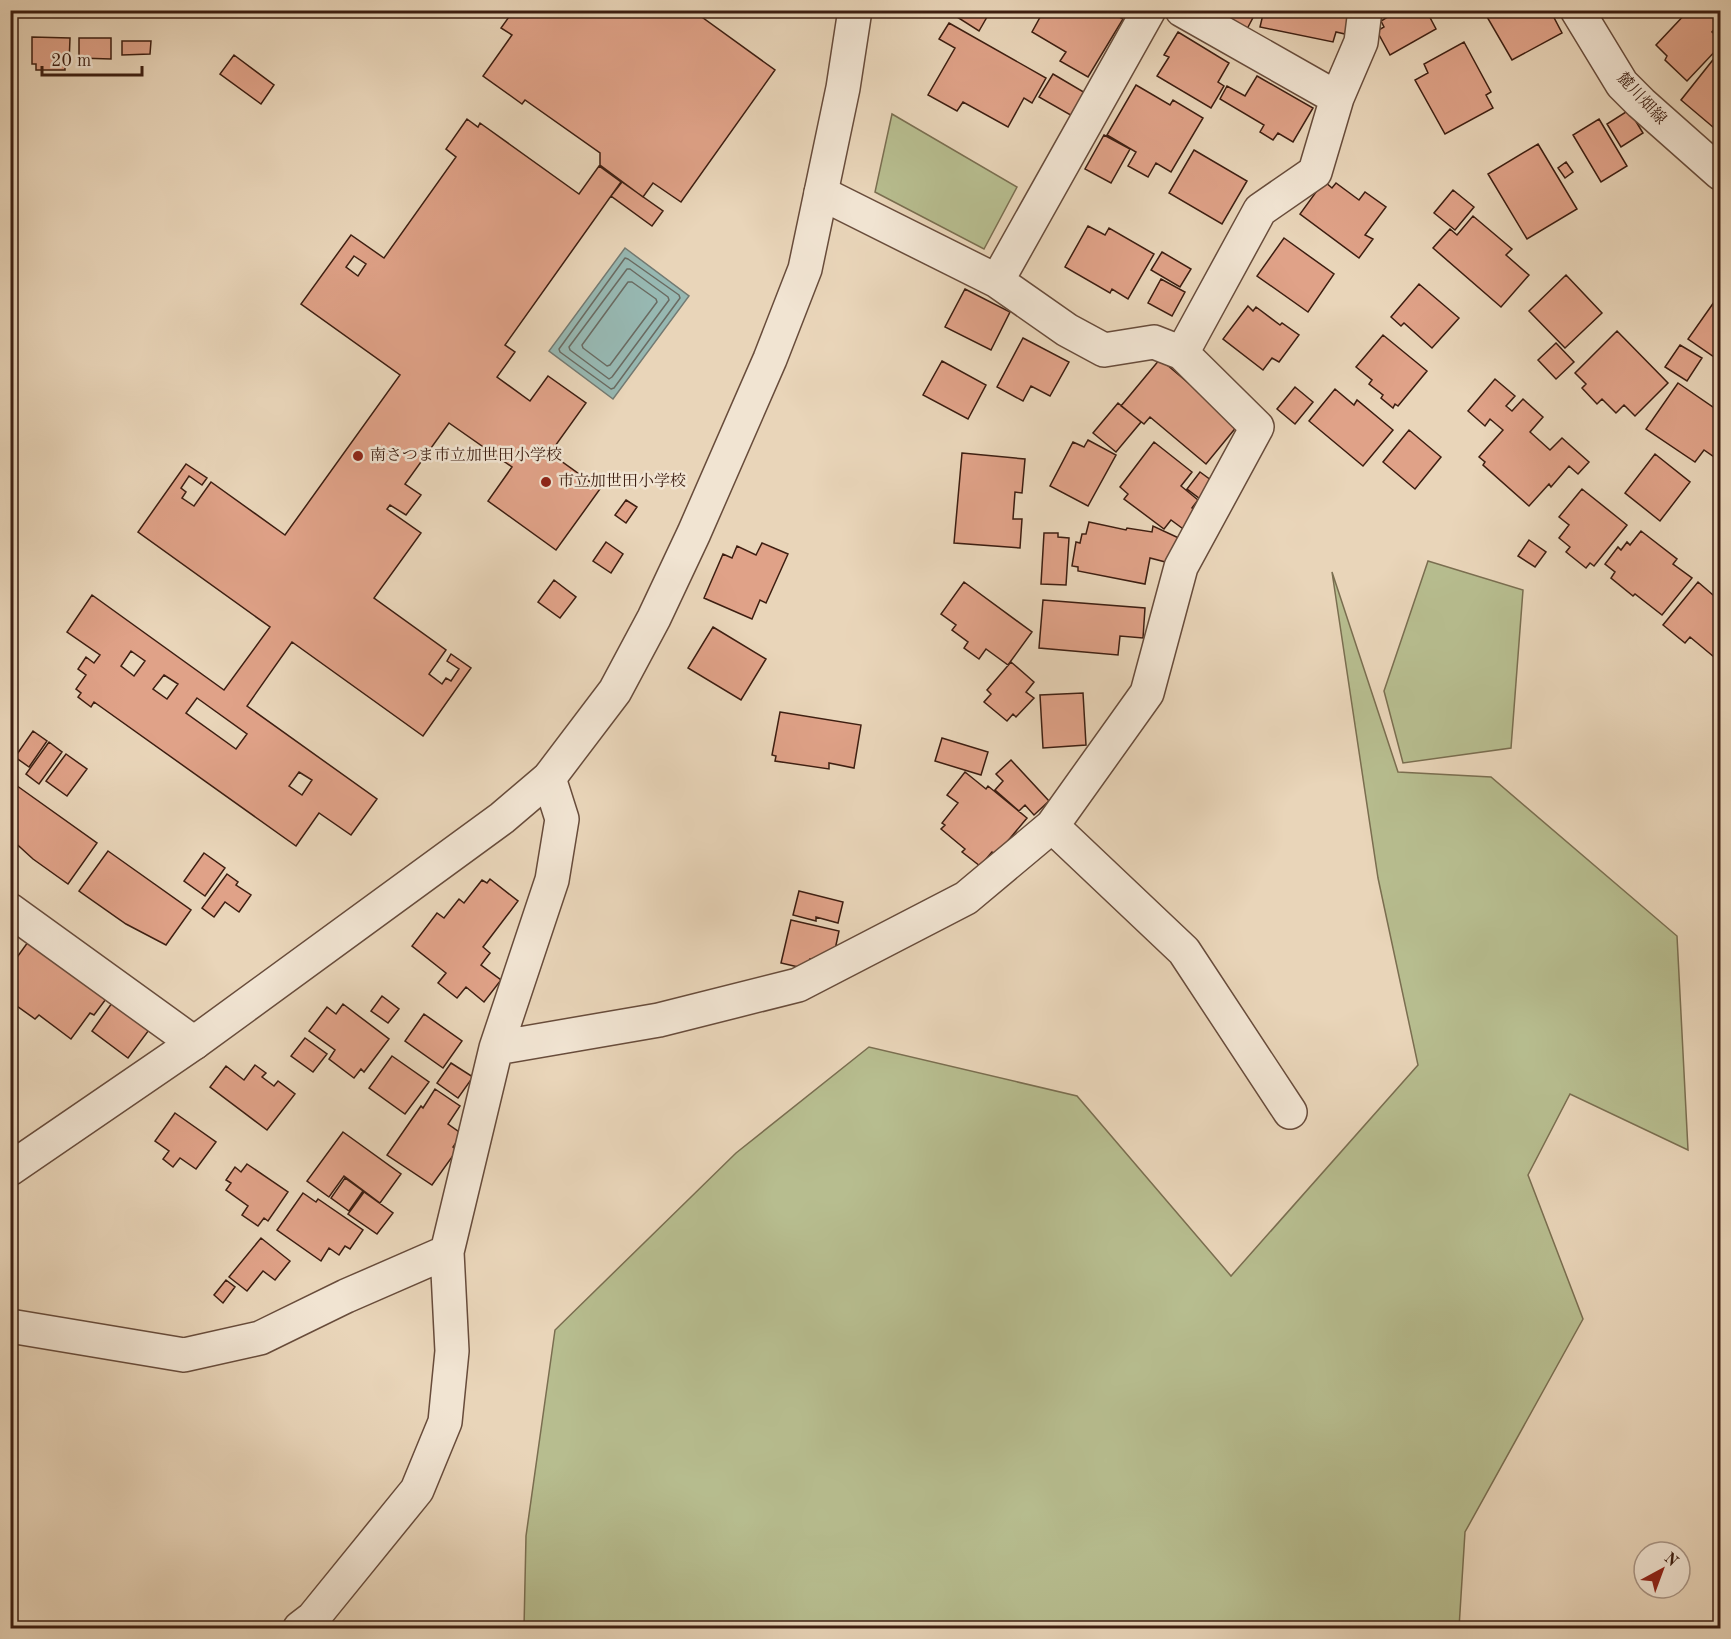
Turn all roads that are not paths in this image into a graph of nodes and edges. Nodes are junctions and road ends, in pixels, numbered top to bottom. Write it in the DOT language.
graph roads {
  1 [pos="855,10"];
  2 [pos="1149,10"];
  3 [pos="1182,10"];
  4 [pos="1365,10"];
  5 [pos="1577,10"];
  6 [pos="1337,98"];
  7 [pos="1720,173"];
  8 [pos="821,193"];
  9 [pos="997,281"];
  10 [pos="1182,353"];
  11 [pos="549,778"];
  12 [pos="1052,825"];
  13 [pos="10,909"];
  14 [pos="195,1043"];
  15 [pos="496,1048"];
  16 [pos="1290,1112"];
  17 [pos="10,1169"];
  18 [pos="447,1252"];
  19 [pos="10,1326"];
  20 [pos="300,1629"];
  1 -- 8 [label="street"];
  2 -- 9 [label="street"];
  3 -- 6 [label="street"];
  4 -- 6 [label="street"];
  5 -- 7 [label="street, 麓川畑線"];
  6 -- 10 [label="street"];
  8 -- 9 [label="street"];
  8 -- 11 [label="street"];
  9 -- 10 [label="street"];
  10 -- 12 [label="street"];
  11 -- 14 [label="street"];
  11 -- 15 [label="street"];
  12 -- 15 [label="street"];
  12 -- 16 [label="street"];
  13 -- 14 [label="street"];
  14 -- 17 [label="street"];
  15 -- 18 [label="street"];
  18 -- 19 [label="street"];
  18 -- 20 [label="street"];
}
